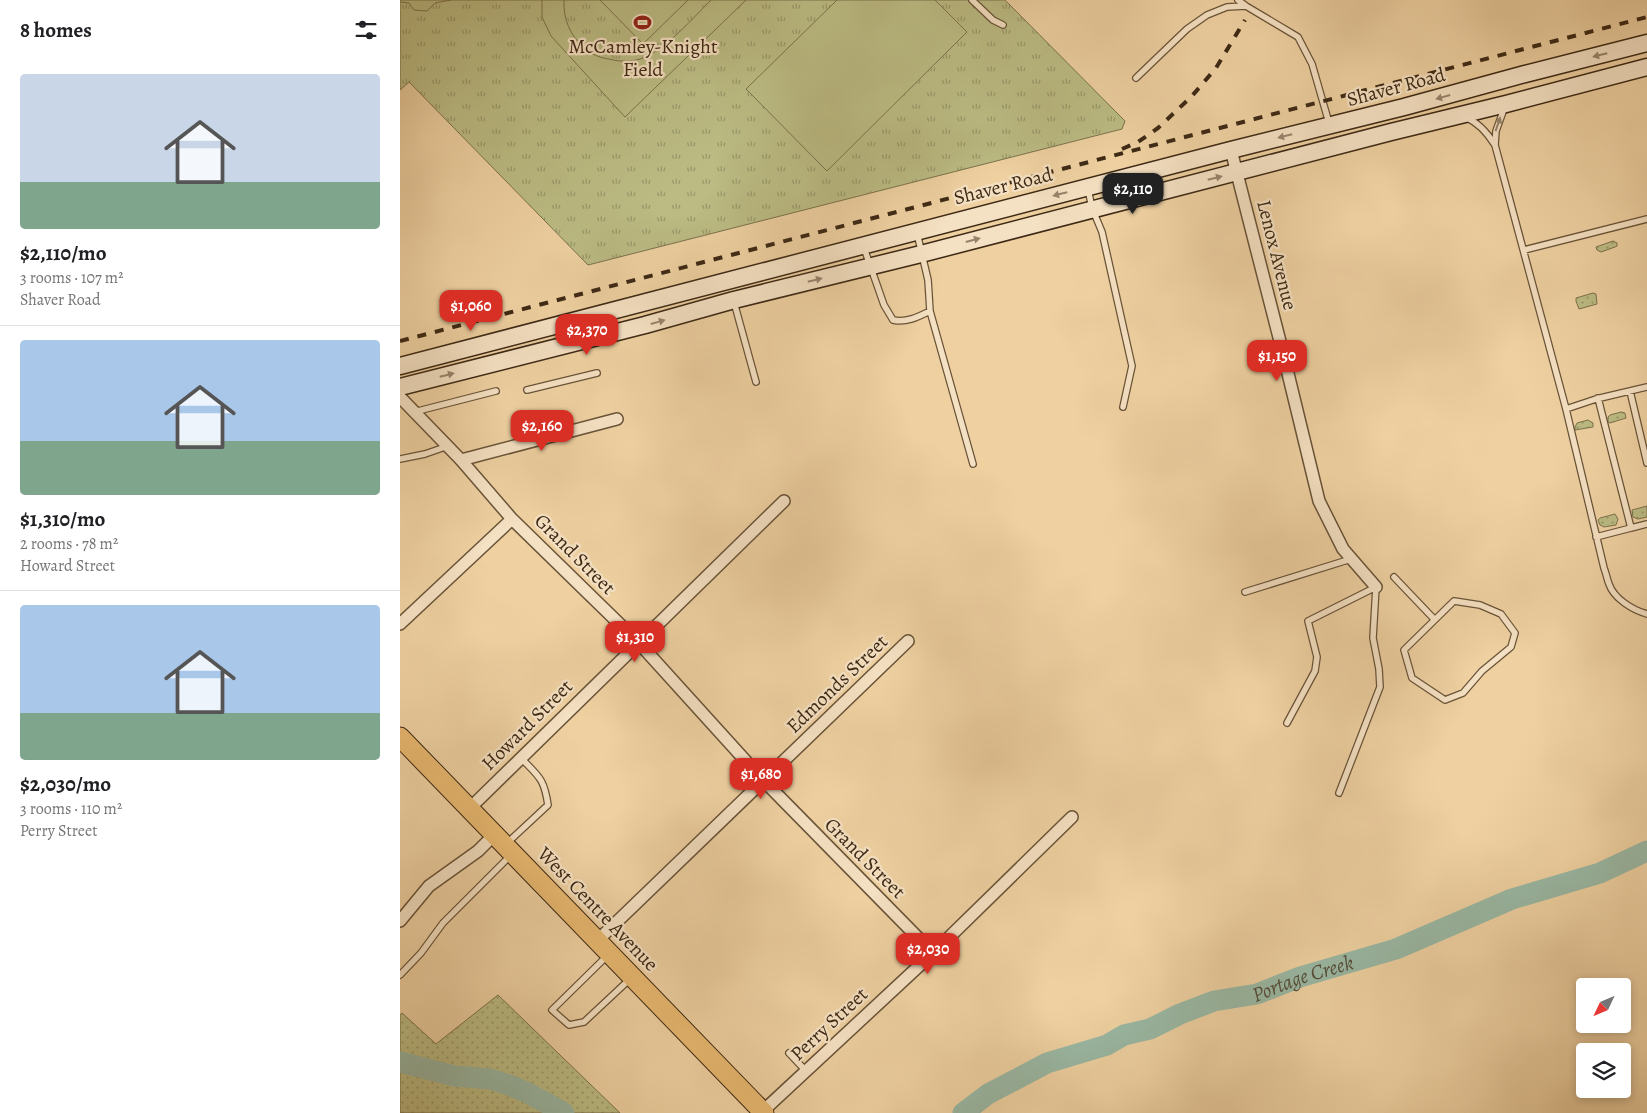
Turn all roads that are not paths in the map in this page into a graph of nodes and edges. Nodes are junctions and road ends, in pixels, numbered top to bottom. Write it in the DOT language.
graph roads {
  1 [pos="972,0"];
  2 [pos="1238,0"];
  3 [pos="1246,6"];
  4 [pos="1003,25"];
  5 [pos="1647,42"];
  6 [pos="1647,67"];
  7 [pos="1136,78"];
  8 [pos="1506,104"];
  9 [pos="1460,115"];
  10 [pos="1330,125"];
  11 [pos="1496,145"];
  12 [pos="1231,150"];
  13 [pos="1236,172"];
  14 [pos="1088,187"];
  15 [pos="1092,208"];
  16 [pos="1647,219"];
  17 [pos="917,231"];
  18 [pos="863,245"];
  19 [pos="1524,250"];
  20 [pos="922,254"];
  21 [pos="870,266"];
  22 [pos="734,300"];
  23 [pos="930,311"];
  24 [pos="400,366"];
  25 [pos="596,373"];
  26 [pos="756,382"];
  27 [pos="400,387"];
  28 [pos="1647,387"];
  29 [pos="527,390"];
  30 [pos="496,391"];
  31 [pos="1630,391"];
  32 [pos="400,397"];
  33 [pos="1598,398"];
  34 [pos="1123,407"];
  35 [pos="1566,409"];
  36 [pos="414,412"];
  37 [pos="617,419"];
  38 [pos="448,446"];
  39 [pos="400,459"];
  40 [pos="461,460"];
  41 [pos="1647,463"];
  42 [pos="972,464"];
  43 [pos="784,501"];
  44 [pos="512,518"];
  45 [pos="1647,524"];
  46 [pos="1631,528"];
  47 [pos="1596,537"];
  48 [pos="1351,559"];
  49 [pos="1394,577"];
  50 [pos="1376,587"];
  51 [pos="1245,592"];
  52 [pos="1647,614"];
  53 [pos="1434,619"];
  54 [pos="400,624"];
  55 [pos="908,641"];
  56 [pos="638,642"];
  57 [pos="1287,723"];
  58 [pos="400,737"];
  59 [pos="520,758"];
  60 [pos="763,780"];
  61 [pos="1339,793"];
  62 [pos="469,809"];
  63 [pos="1072,817"];
  64 [pos="504,845"];
  65 [pos="400,921"];
  66 [pos="604,947"];
  67 [pos="933,953"];
  68 [pos="400,975"];
  69 [pos="632,977"];
  70 [pos="789,1053"];
  71 [pos="806,1071"];
  72 [pos="764,1112"];
  1 -- 4 [label="lane"];
  2 -- 3 [label="lane"];
  3 -- 7 [label="lane"];
  3 -- 10 [label="lane"];
  5 -- 10 [label="main road, Shaver Road, one-way"];
  6 -- 8 [label="main road"];
  8 -- 9 [label="main road"];
  11 -- 8 [label="lane, one-way"];
  9 -- 11 [label="lane"];
  9 -- 13 [label="main road"];
  10 -- 12 [label="main road, Shaver Road, one-way"];
  11 -- 19 [label="lane"];
  12 -- 13 [label="street, Lenox Avenue"];
  12 -- 14 [label="main road, Shaver Road"];
  15 -- 13 [label="main road, one-way"];
  13 -- 48 [label="street, Lenox Avenue"];
  14 -- 15 [label="lane"];
  14 -- 17 [label="main road, Shaver Road, one-way"];
  20 -- 15 [label="main road, one-way"];
  15 -- 34 [label="lane"];
  16 -- 19 [label="lane"];
  17 -- 18 [label="main road, Shaver Road"];
  17 -- 20 [label="lane"];
  18 -- 21 [label="lane"];
  18 -- 24 [label="main road, Shaver Road"];
  19 -- 35 [label="lane"];
  20 -- 21 [label="main road"];
  20 -- 23 [label="lane"];
  22 -- 21 [label="main road, one-way"];
  21 -- 23 [label="lane"];
  22 -- 26 [label="lane"];
  27 -- 22 [label="main road, one-way"];
  23 -- 42 [label="lane"];
  25 -- 29 [label="lane"];
  28 -- 31 [label="lane"];
  30 -- 36 [label="lane"];
  31 -- 33 [label="lane"];
  31 -- 41 [label="lane"];
  32 -- 36 [label="street, Grand Street"];
  33 -- 35 [label="lane"];
  33 -- 46 [label="lane"];
  35 -- 47 [label="lane"];
  36 -- 38 [label="street, Grand Street"];
  37 -- 40 [label="street"];
  38 -- 39 [label="lane"];
  38 -- 40 [label="street, Grand Street"];
  40 -- 44 [label="street, Grand Street"];
  43 -- 56 [label="street, Howard Street"];
  44 -- 54 [label="street"];
  44 -- 56 [label="street, Grand Street"];
  45 -- 46 [label="lane"];
  46 -- 47 [label="lane"];
  47 -- 52 [label="lane"];
  48 -- 50 [label="street, Lenox Avenue"];
  48 -- 51 [label="lane"];
  49 -- 53 [label="lane"];
  50 -- 57 [label="lane"];
  50 -- 61 [label="lane"];
  53 -- 53 [label="lane"];
  55 -- 60 [label="street, Edmonds Street"];
  56 -- 59 [label="street, Howard Street"];
  56 -- 60 [label="street, Grand Street"];
  58 -- 62 [label="main road, West Centre Avenue"];
  59 -- 62 [label="street, Howard Street"];
  59 -- 64 [label="lane"];
  60 -- 66 [label="street, Edmonds Street"];
  60 -- 67 [label="street, Grand Street"];
  62 -- 64 [label="main road, West Centre Avenue"];
  63 -- 67 [label="street, Perry Street"];
  64 -- 65 [label="street"];
  64 -- 66 [label="main road, West Centre Avenue"];
  64 -- 68 [label="lane"];
  66 -- 69 [label="main road, West Centre Avenue"];
  66 -- 69 [label="lane"];
  67 -- 71 [label="street, Perry Street"];
  69 -- 72 [label="main road, West Centre Avenue"];
  70 -- 71 [label="lane"];
  71 -- 72 [label="street, Perry Street"];
}
